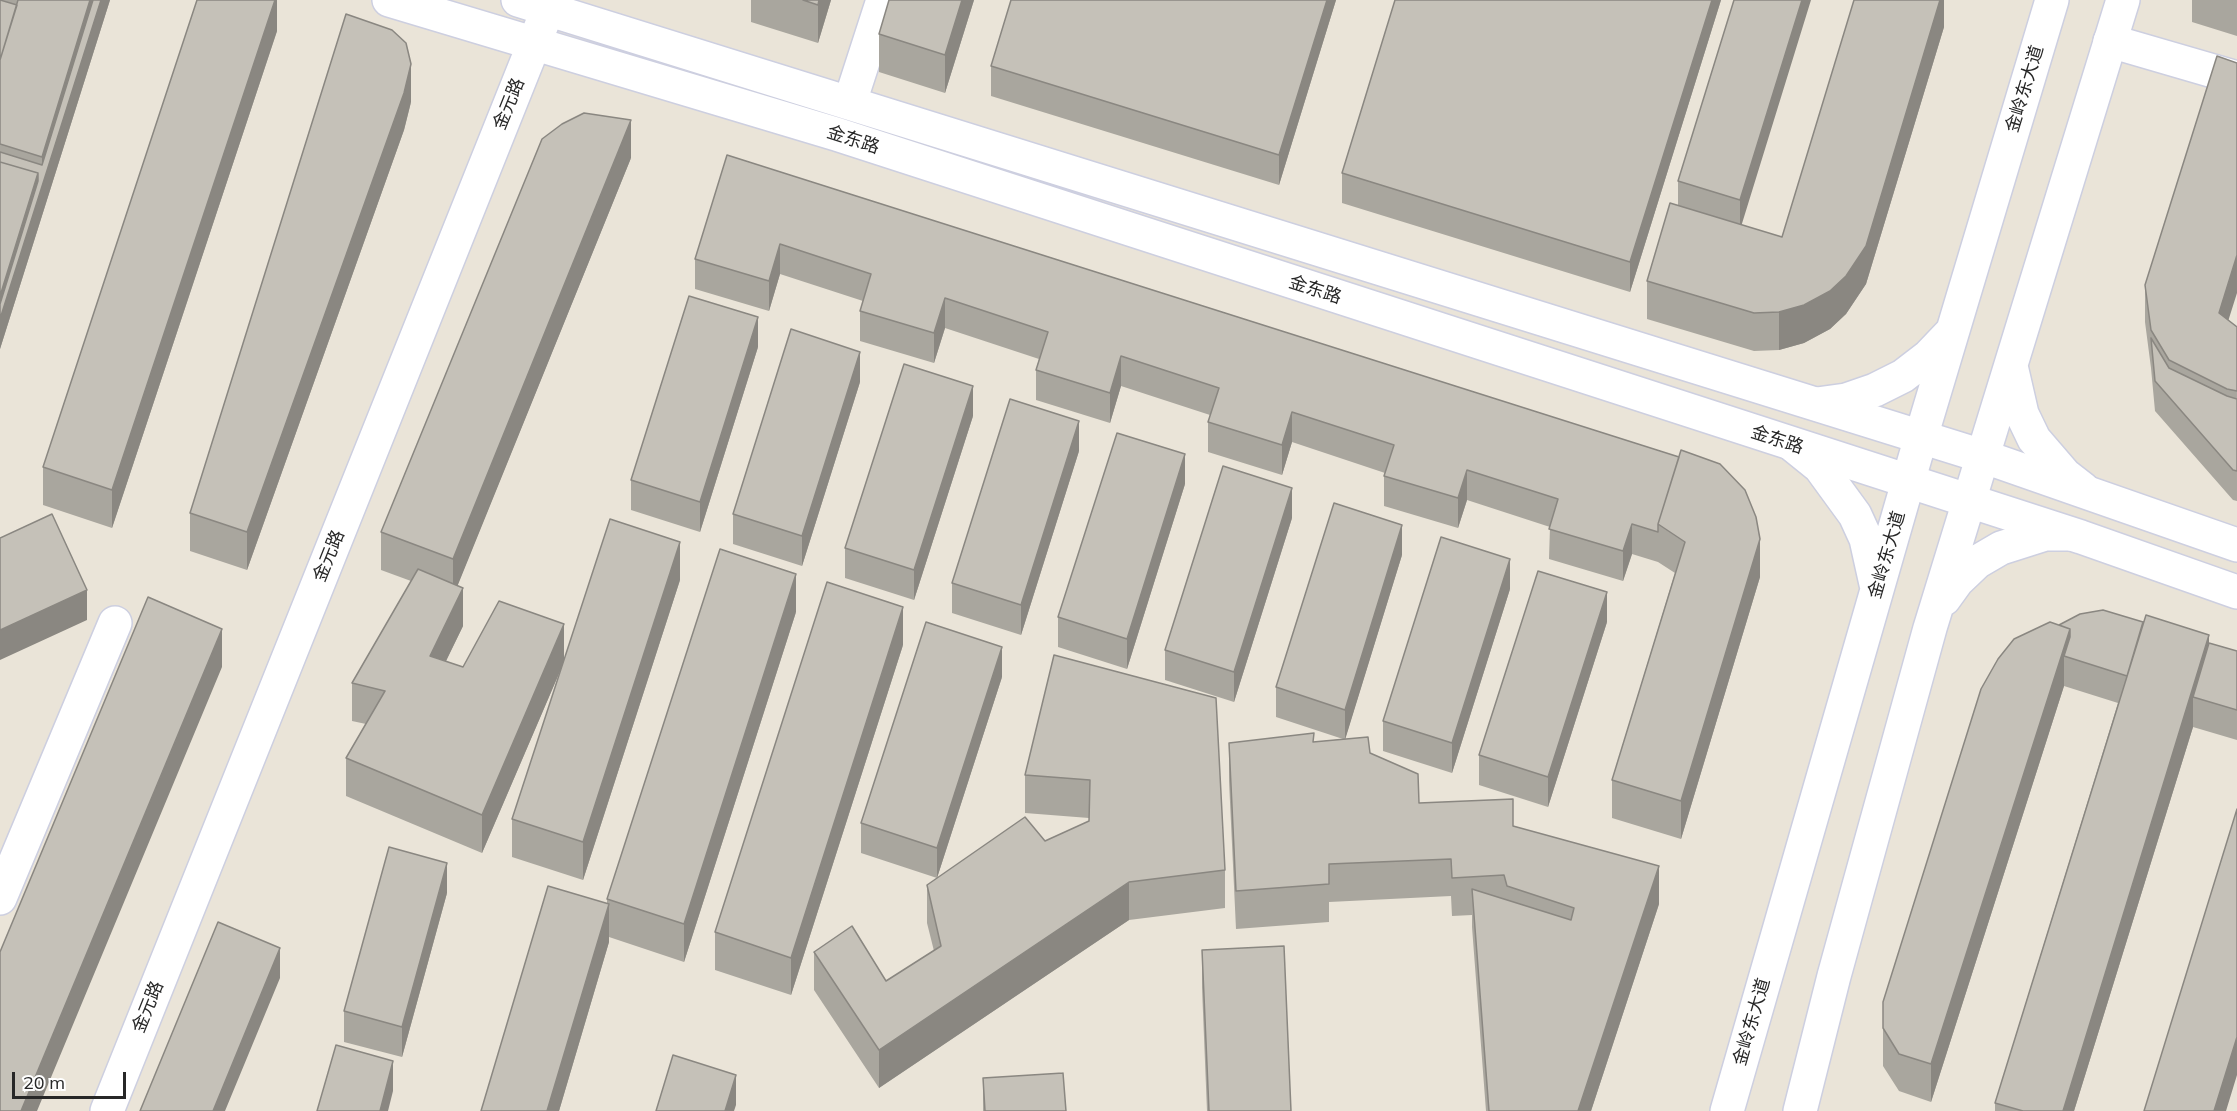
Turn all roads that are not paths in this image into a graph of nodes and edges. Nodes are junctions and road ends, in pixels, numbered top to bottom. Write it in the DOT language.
graph roads {
  1 [pos="389,0"];
  2 [pos="883,0"];
  3 [pos="2052,0"];
  4 [pos="2123,0"];
  5 [pos="539,3"];
  6 [pos="2110,41"];
  7 [pos="534,44"];
  8 [pos="2237,78"];
  9 [pos="850,102"];
  10 [pos="1951,333"];
  11 [pos="2011,361"];
  12 [pos="1817,404"];
  13 [pos="1921,437"];
  14 [pos="1794,446"];
  15 [pos="1982,456"];
  16 [pos="1908,482"];
  17 [pos="2084,489"];
  18 [pos="1968,502"];
  19 [pos="2068,534"];
  20 [pos="2237,545"];
  21 [pos="1876,590"];
  22 [pos="2237,592"];
  23 [pos="115,624"];
  24 [pos="1930,628"];
  25 [pos="0,898"];
  26 [pos="107,1111"];
  27 [pos="1727,1111"];
  28 [pos="1800,1111"];
  1 -- 7 [label="street, 金东路"];
  2 -- 9 [label="street"];
  3 -- 10 [label="street, 金岭东大道"];
  4 -- 6 [label="street"];
  5 -- 7 [label="street, 金元路"];
  5 -- 9 [label="street, 金东路"];
  6 -- 8 [label="street"];
  6 -- 11 [label="street"];
  7 -- 14 [label="street, 金东路"];
  7 -- 26 [label="street, 金元路"];
  9 -- 12 [label="street, 金东路"];
  10 -- 12 [label="street"];
  10 -- 13 [label="street, 金岭东大道"];
  11 -- 15 [label="street"];
  11 -- 17 [label="street"];
  12 -- 13 [label="street, 金东路"];
  13 -- 15 [label="street, 金东路"];
  13 -- 16 [label="street, 金岭东大道"];
  14 -- 16 [label="street, 金东路"];
  14 -- 21 [label="street"];
  15 -- 17 [label="street, 金东路"];
  15 -- 18 [label="street"];
  16 -- 18 [label="street, 金东路"];
  16 -- 21 [label="street, 金岭东大道"];
  17 -- 20 [label="street, 金东路"];
  18 -- 19 [label="street, 金东路"];
  18 -- 24 [label="street"];
  19 -- 22 [label="street, 金东路"];
  19 -- 24 [label="street"];
  21 -- 27 [label="street, 金岭东大道"];
  23 -- 25 [label="street"];
  24 -- 28 [label="street"];
}
